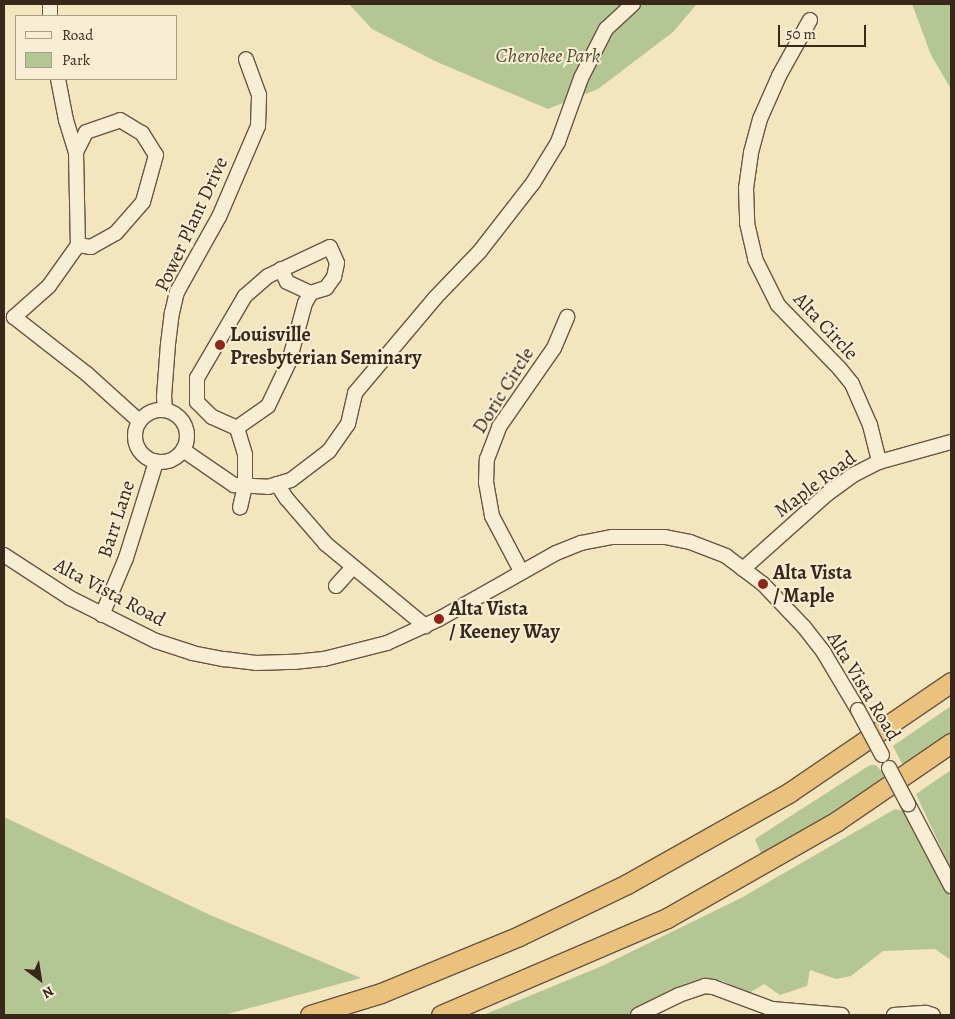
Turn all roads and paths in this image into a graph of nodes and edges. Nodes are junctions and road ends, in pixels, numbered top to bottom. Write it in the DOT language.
graph roads {
  1 [pos="633,4"];
  2 [pos="810,20"];
  3 [pos="246,59"];
  4 [pos="58,80"];
  5 [pos="76,152"];
  6 [pos="78,245"];
  7 [pos="281,269"];
  8 [pos="311,293"];
  9 [pos="567,317"];
  10 [pos="165,410"];
  11 [pos="139,421"];
  12 [pos="237,428"];
  13 [pos="951,442"];
  14 [pos="183,450"];
  15 [pos="156,462"];
  16 [pos="879,462"];
  17 [pos="278,484"];
  18 [pos="246,486"];
  19 [pos="240,507"];
  20 [pos="4,555"];
  21 [pos="353,567"];
  22 [pos="743,568"];
  23 [pos="521,571"];
  24 [pos="336,586"];
  25 [pos="102,615"];
  26 [pos="425,626"];
  27 [pos="951,682"];
  28 [pos="951,743"];
  29 [pos="951,886"];
  30 [pos="310,1015"];
  31 [pos="442,1015"];
  32 [pos="638,1015"];
  33 [pos="842,1015"];
  34 [pos="894,1015"];
  35 [pos="928,1015"];
  1 -- 17 [label="street"];
  2 -- 16 [label="street, Alta Circle"];
  3 -- 10 [label="street, Power Plant Drive"];
  4 -- 5 [label="street"];
  5 -- 6 [label="street"];
  5 -- 6 [label="street"];
  6 -- 11 [label="street"];
  7 -- 8 [label="street"];
  7 -- 8 [label="street"];
  7 -- 12 [label="street"];
  8 -- 12 [label="street"];
  9 -- 23 [label="street, Doric Circle"];
  10 -- 11 [label="street"];
  10 -- 14 [label="street"];
  11 -- 15 [label="street"];
  12 -- 18 [label="street"];
  13 -- 16 [label="street, Maple Road"];
  14 -- 15 [label="street"];
  14 -- 18 [label="street"];
  15 -- 25 [label="street, Barr Lane"];
  16 -- 22 [label="street, Maple Road"];
  17 -- 18 [label="street"];
  17 -- 21 [label="street"];
  18 -- 19 [label="street"];
  20 -- 25 [label="street, Alta Vista Road"];
  21 -- 24 [label="street"];
  21 -- 26 [label="street"];
  22 -- 23 [label="street, Alta Vista Road"];
  22 -- 29 [label="street, Alta Vista Road, bridge"];
  23 -- 26 [label="street, Alta Vista Road"];
  25 -- 26 [label="street, Alta Vista Road"];
  27 -- 30 [label="highway"];
  28 -- 31 [label="highway"];
  32 -- 33 [label="street"];
  34 -- 35 [label="street"];
}
